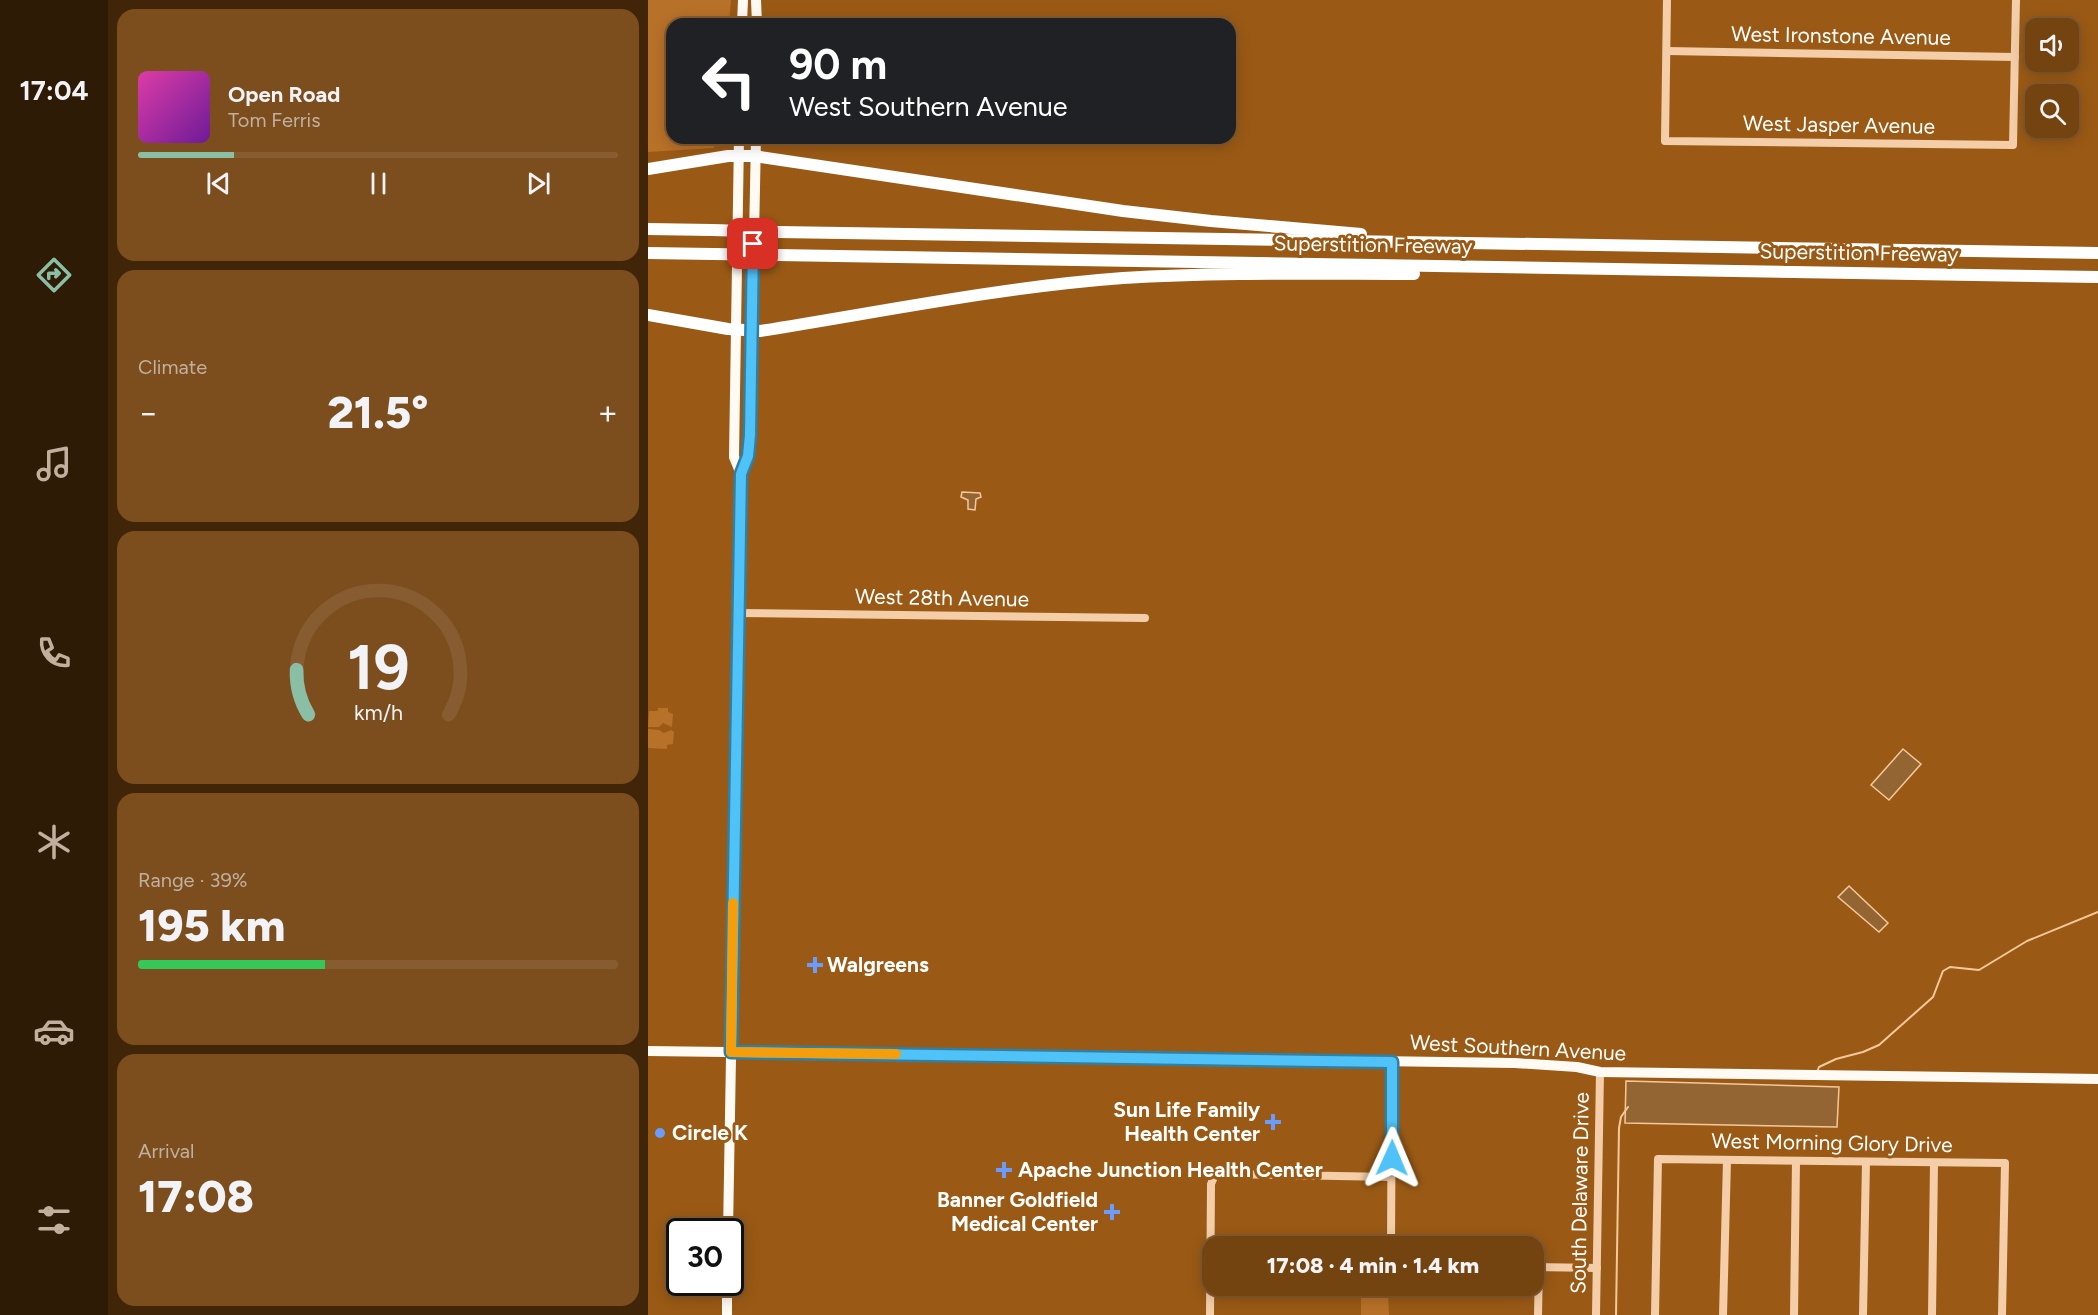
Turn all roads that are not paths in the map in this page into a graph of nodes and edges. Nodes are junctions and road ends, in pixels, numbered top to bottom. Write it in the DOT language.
graph roads {
  1 [pos="743,0"];
  2 [pos="756,0"];
  3 [pos="1667,0"];
  4 [pos="2016,0"];
  5 [pos="742,18"];
  6 [pos="757,18"];
  7 [pos="1667,51"];
  8 [pos="2015,57"];
  9 [pos="739,144"];
  10 [pos="755,144"];
  11 [pos="738,156"];
  12 [pos="754,156"];
  13 [pos="648,169"];
  14 [pos="648,229"];
  15 [pos="1443,242"];
  16 [pos="648,253"];
  17 [pos="2098,253"];
  18 [pos="1529,267"];
  19 [pos="2098,277"];
  20 [pos="648,315"];
  21 [pos="734,329"];
  22 [pos="752,331"];
  23 [pos="741,474"];
  24 [pos="738,613"];
  25 [pos="1145,618"];
  26 [pos="648,1051"];
  27 [pos="731,1052"];
  28 [pos="1392,1062"];
  29 [pos="1600,1072"];
  30 [pos="2098,1079"];
  31 [pos="1727,1160"];
  32 [pos="1796,1161"];
  33 [pos="1866,1162"];
  34 [pos="1934,1162"];
  35 [pos="1392,1177"];
  36 [pos="728,1218"];
  37 [pos="1211,1236"];
  38 [pos="1391,1236"];
  39 [pos="1544,1267"];
  40 [pos="1597,1268"];
  41 [pos="727,1296"];
  42 [pos="1210,1296"];
  43 [pos="1537,1296"];
  44 [pos="727,1315"];
  45 [pos="1210,1315"];
  46 [pos="1538,1315"];
  47 [pos="1596,1315"];
  48 [pos="1655,1315"];
  49 [pos="1724,1315"];
  50 [pos="1794,1315"];
  51 [pos="1863,1315"];
  52 [pos="1932,1315"];
  53 [pos="2002,1315"];
  1 -- 5 [label="main road"];
  2 -- 6 [label="main road"];
  3 -- 7 [label="street"];
  4 -- 8 [label="street"];
  7 -- 8 [label="street, West Ironstone Avenue"];
  7 -- 8 [label="street, West Jasper Avenue"];
  9 -- 11 [label="main road"];
  10 -- 12 [label="main road"];
  11 -- 12 [label="highway"];
  11 -- 13 [label="highway"];
  11 -- 21 [label="main road"];
  12 -- 15 [label="highway"];
  12 -- 22 [label="main road"];
  14 -- 15 [label="highway, Superstition Freeway, bridge"];
  15 -- 17 [label="highway, Superstition Freeway"];
  16 -- 18 [label="highway, Superstition Freeway, bridge"];
  18 -- 19 [label="highway, Superstition Freeway"];
  18 -- 22 [label="highway"];
  20 -- 21 [label="highway"];
  21 -- 22 [label="highway"];
  21 -- 23 [label="main road"];
  22 -- 23 [label="main road"];
  23 -- 24 [label="main road"];
  24 -- 25 [label="street, West 28th Avenue"];
  24 -- 27 [label="main road"];
  26 -- 27 [label="main road, West Southern Avenue"];
  27 -- 28 [label="main road, West Southern Avenue"];
  27 -- 36 [label="main road"];
  28 -- 29 [label="main road, West Southern Avenue"];
  28 -- 35 [label="street"];
  29 -- 30 [label="main road, West Southern Avenue"];
  29 -- 40 [label="street, South Delaware Drive"];
  31 -- 32 [label="street, West Morning Glory Drive"];
  31 -- 48 [label="street, West Morning Glory Drive"];
  31 -- 49 [label="street"];
  32 -- 33 [label="street, West Morning Glory Drive"];
  32 -- 50 [label="street"];
  33 -- 34 [label="street, West Morning Glory Drive"];
  33 -- 51 [label="street"];
  34 -- 52 [label="street"];
  34 -- 53 [label="street, West Morning Glory Drive"];
  35 -- 37 [label="street"];
  35 -- 38 [label="street"];
  39 -- 40 [label="street"];
  40 -- 47 [label="street, South Delaware Drive"];
  41 -- 44 [label="main road"];
  42 -- 45 [label="street"];
  43 -- 46 [label="street"];
}
